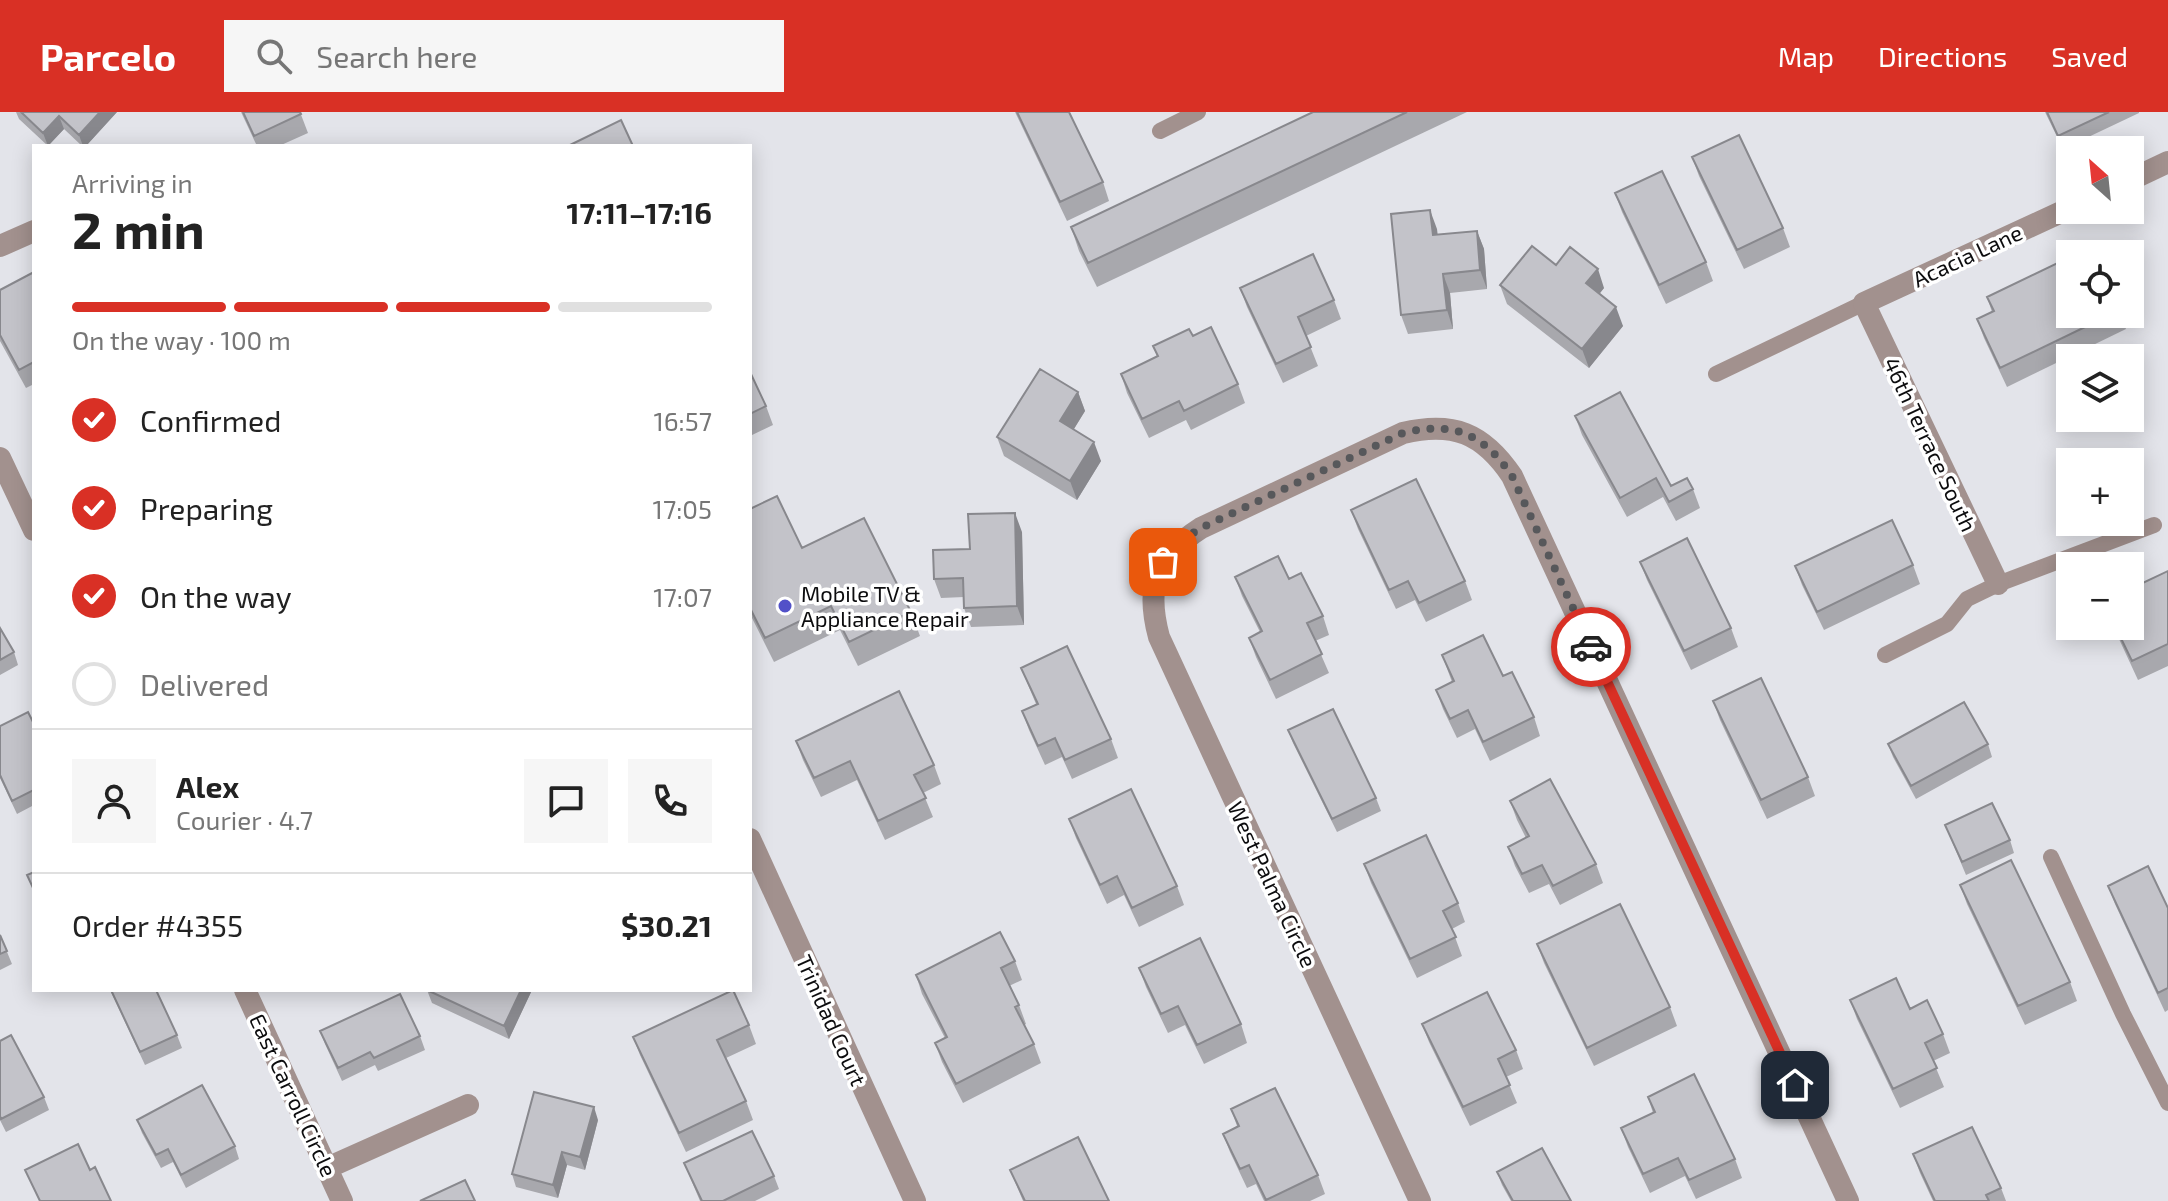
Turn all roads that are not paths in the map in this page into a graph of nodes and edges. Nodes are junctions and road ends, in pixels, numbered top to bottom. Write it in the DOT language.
graph roads {
  1 [pos="1198,112"];
  2 [pos="1160,131"];
  3 [pos="2168,162"];
  4 [pos="2144,173"];
  5 [pos="2056,214"];
  6 [pos="32,232"];
  7 [pos="0,246"];
  8 [pos="1864,303"];
  9 [pos="1716,374"];
  10 [pos="0,458"];
  11 [pos="2154,525"];
  12 [pos="32,526"];
  13 [pos="1998,584"];
  14 [pos="1885,655"];
  15 [pos="752,843"];
  16 [pos="2051,857"];
  17 [pos="246,992"];
  18 [pos="2168,1103"];
  19 [pos="468,1105"];
  20 [pos="327,1168"];
  21 [pos="342,1201"];
  22 [pos="915,1201"];
  23 [pos="1420,1201"];
  24 [pos="1848,1201"];
  1 -- 2 [label="lane"];
  3 -- 4 [label="street"];
  5 -- 8 [label="street, Acacia Lane"];
  6 -- 7 [label="street"];
  8 -- 9 [label="lane"];
  8 -- 13 [label="street, 46th Terrace South"];
  10 -- 12 [label="street"];
  11 -- 13 [label="lane"];
  13 -- 14 [label="lane"];
  15 -- 22 [label="street, Trinidad Court"];
  16 -- 18 [label="lane"];
  17 -- 20 [label="street, East Carroll Circle"];
  19 -- 20 [label="street"];
  20 -- 21 [label="street, East Carroll Circle"];
  23 -- 24 [label="street, West Palma Circle"];
}
